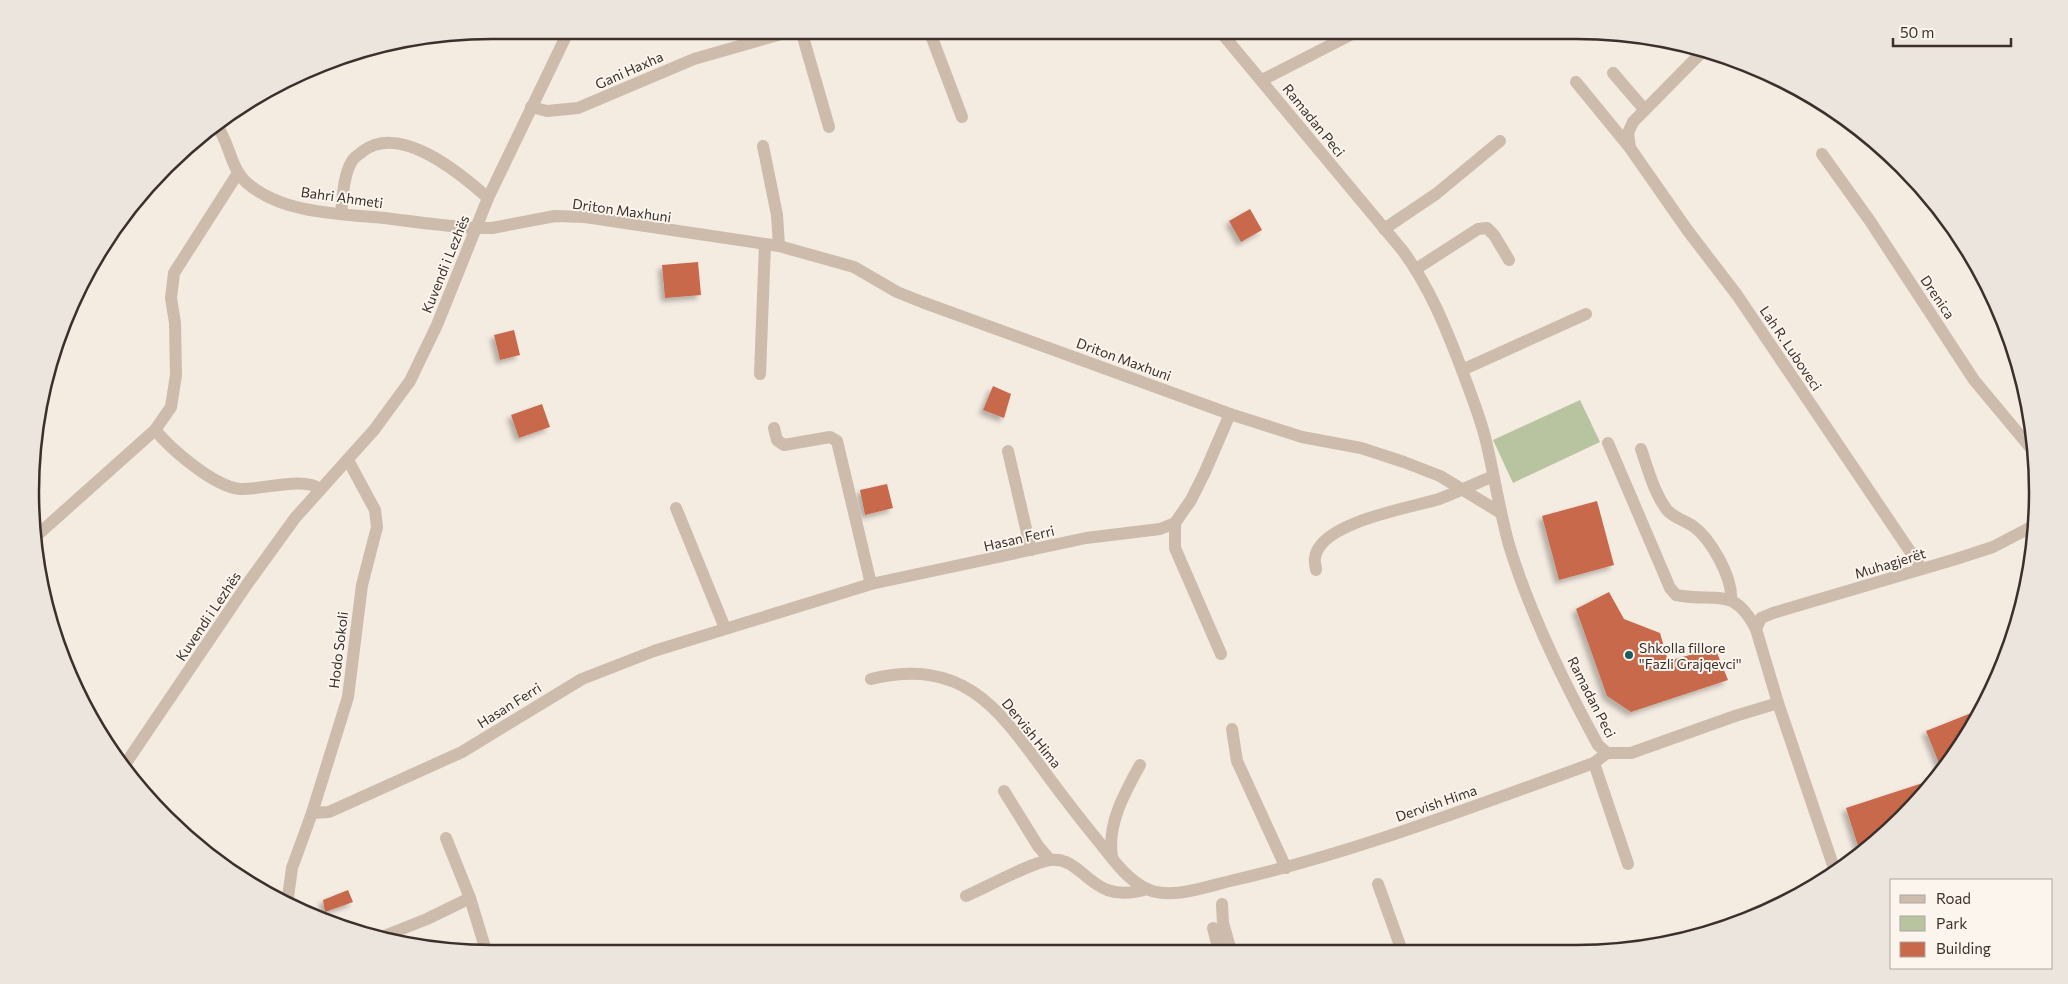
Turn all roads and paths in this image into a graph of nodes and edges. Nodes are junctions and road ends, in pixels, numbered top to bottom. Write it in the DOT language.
graph roads {
  1 [pos="565,39"];
  2 [pos="764,39"];
  3 [pos="804,39"];
  4 [pos="932,39"];
  5 [pos="1227,39"];
  6 [pos="1342,39"];
  7 [pos="1698,56"];
  8 [pos="1613,73"];
  9 [pos="1262,80"];
  10 [pos="1576,82"];
  11 [pos="531,108"];
  12 [pos="1644,109"];
  13 [pos="962,116"];
  14 [pos="829,128"];
  15 [pos="219,130"];
  16 [pos="1500,141"];
  17 [pos="763,146"];
  18 [pos="1630,148"];
  19 [pos="1822,154"];
  20 [pos="238,173"];
  21 [pos="488,198"];
  22 [pos="341,214"];
  23 [pos="475,228"];
  24 [pos="1384,229"];
  25 [pos="765,244"];
  26 [pos="779,246"];
  27 [pos="1509,260"];
  28 [pos="1416,269"];
  29 [pos="1586,314"];
  30 [pos="1462,370"];
  31 [pos="760,374"];
  32 [pos="1230,414"];
  33 [pos="774,428"];
  34 [pos="155,430"];
  35 [pos="2026,442"];
  36 [pos="1608,443"];
  37 [pos="1641,449"];
  38 [pos="1008,451"];
  39 [pos="348,460"];
  40 [pos="1493,476"];
  41 [pos="320,489"];
  42 [pos="1464,489"];
  43 [pos="676,508"];
  44 [pos="1501,513"];
  45 [pos="1175,523"];
  46 [pos="2027,530"];
  47 [pos="41,532"];
  48 [pos="1031,550"];
  49 [pos="1922,568"];
  50 [pos="1316,570"];
  51 [pos="871,584"];
  52 [pos="1731,600"];
  53 [pos="726,628"];
  54 [pos="1756,629"];
  55 [pos="1221,654"];
  56 [pos="871,679"];
  57 [pos="1778,703"];
  58 [pos="1232,729"];
  59 [pos="1607,753"];
  60 [pos="127,761"];
  61 [pos="1594,763"];
  62 [pos="1140,765"];
  63 [pos="1004,791"];
  64 [pos="312,813"];
  65 [pos="446,838"];
  66 [pos="1112,858"];
  67 [pos="1050,860"];
  68 [pos="1628,864"];
  69 [pos="1834,865"];
  70 [pos="1286,868"];
  71 [pos="1378,884"];
  72 [pos="1147,889"];
  73 [pos="966,896"];
  74 [pos="288,897"];
  75 [pos="470,898"];
  76 [pos="1222,904"];
  77 [pos="1213,928"];
  78 [pos="390,934"];
  79 [pos="484,945"];
  80 [pos="1217,945"];
  81 [pos="1229,945"];
  82 [pos="1400,945"];
  1 -- 11 [label="street, Kuvendi i Lezhës"];
  2 -- 11 [label="street, Gani Haxha"];
  3 -- 14 [label="street"];
  4 -- 13 [label="street"];
  5 -- 9 [label="street, Ramadan Peci"];
  6 -- 9 [label="street"];
  7 -- 12 [label="street"];
  8 -- 12 [label="street"];
  9 -- 24 [label="street, Ramadan Peci"];
  10 -- 18 [label="street, Lah R. Luboveci"];
  11 -- 21 [label="street, Kuvendi i Lezhës"];
  12 -- 18 [label="street"];
  15 -- 20 [label="street, Bahri Ahmeti"];
  16 -- 24 [label="street"];
  17 -- 26 [label="street"];
  18 -- 49 [label="street, Lah R. Luboveci"];
  19 -- 35 [label="street, Drenica"];
  20 -- 22 [label="street, Bahri Ahmeti"];
  20 -- 34 [label="street"];
  21 -- 22 [label="street"];
  21 -- 23 [label="street, Kuvendi i Lezhës"];
  22 -- 23 [label="street, Bahri Ahmeti"];
  23 -- 25 [label="street, Driton Maxhuni"];
  23 -- 39 [label="street, Kuvendi i Lezhës"];
  24 -- 28 [label="street, Ramadan Peci"];
  25 -- 26 [label="street, Driton Maxhuni"];
  25 -- 31 [label="street"];
  26 -- 32 [label="street, Driton Maxhuni"];
  27 -- 28 [label="street"];
  28 -- 30 [label="street, Ramadan Peci"];
  29 -- 30 [label="street"];
  30 -- 40 [label="street, Ramadan Peci"];
  32 -- 42 [label="street, Driton Maxhuni"];
  32 -- 45 [label="street"];
  33 -- 51 [label="street"];
  34 -- 41 [label="street"];
  34 -- 47 [label="street"];
  36 -- 52 [label="street"];
  37 -- 52 [label="street"];
  38 -- 48 [label="street"];
  39 -- 41 [label="street, Kuvendi i Lezhës"];
  39 -- 64 [label="street, Hodo Sokoli"];
  40 -- 42 [label="street"];
  40 -- 44 [label="street, Ramadan Peci"];
  41 -- 60 [label="street, Kuvendi i Lezhës"];
  42 -- 44 [label="street, Driton Maxhuni"];
  42 -- 50 [label="street"];
  43 -- 53 [label="street"];
  44 -- 59 [label="street, Ramadan Peci"];
  45 -- 48 [label="street, Hasan Ferri"];
  45 -- 55 [label="street"];
  46 -- 49 [label="street, Muhagjerët"];
  48 -- 51 [label="street, Hasan Ferri"];
  49 -- 54 [label="street, Muhagjerët"];
  51 -- 53 [label="street, Hasan Ferri"];
  52 -- 54 [label="street"];
  53 -- 64 [label="street, Hasan Ferri"];
  54 -- 57 [label="street"];
  56 -- 66 [label="street, Dervish Hima"];
  57 -- 59 [label="street, Ramadan Peci"];
  57 -- 69 [label="street"];
  58 -- 70 [label="street"];
  59 -- 61 [label="street, Dervish Hima"];
  61 -- 68 [label="street"];
  61 -- 70 [label="street, Dervish Hima"];
  62 -- 66 [label="street"];
  63 -- 67 [label="street"];
  64 -- 74 [label="street, Hodo Sokoli"];
  65 -- 75 [label="street"];
  66 -- 72 [label="street, Dervish Hima"];
  67 -- 72 [label="street, Dervish Hima"];
  67 -- 73 [label="street"];
  70 -- 72 [label="street, Dervish Hima"];
  71 -- 82 [label="street"];
  75 -- 78 [label="street"];
  75 -- 79 [label="street"];
  76 -- 81 [label="street"];
  77 -- 80 [label="street"];
}
